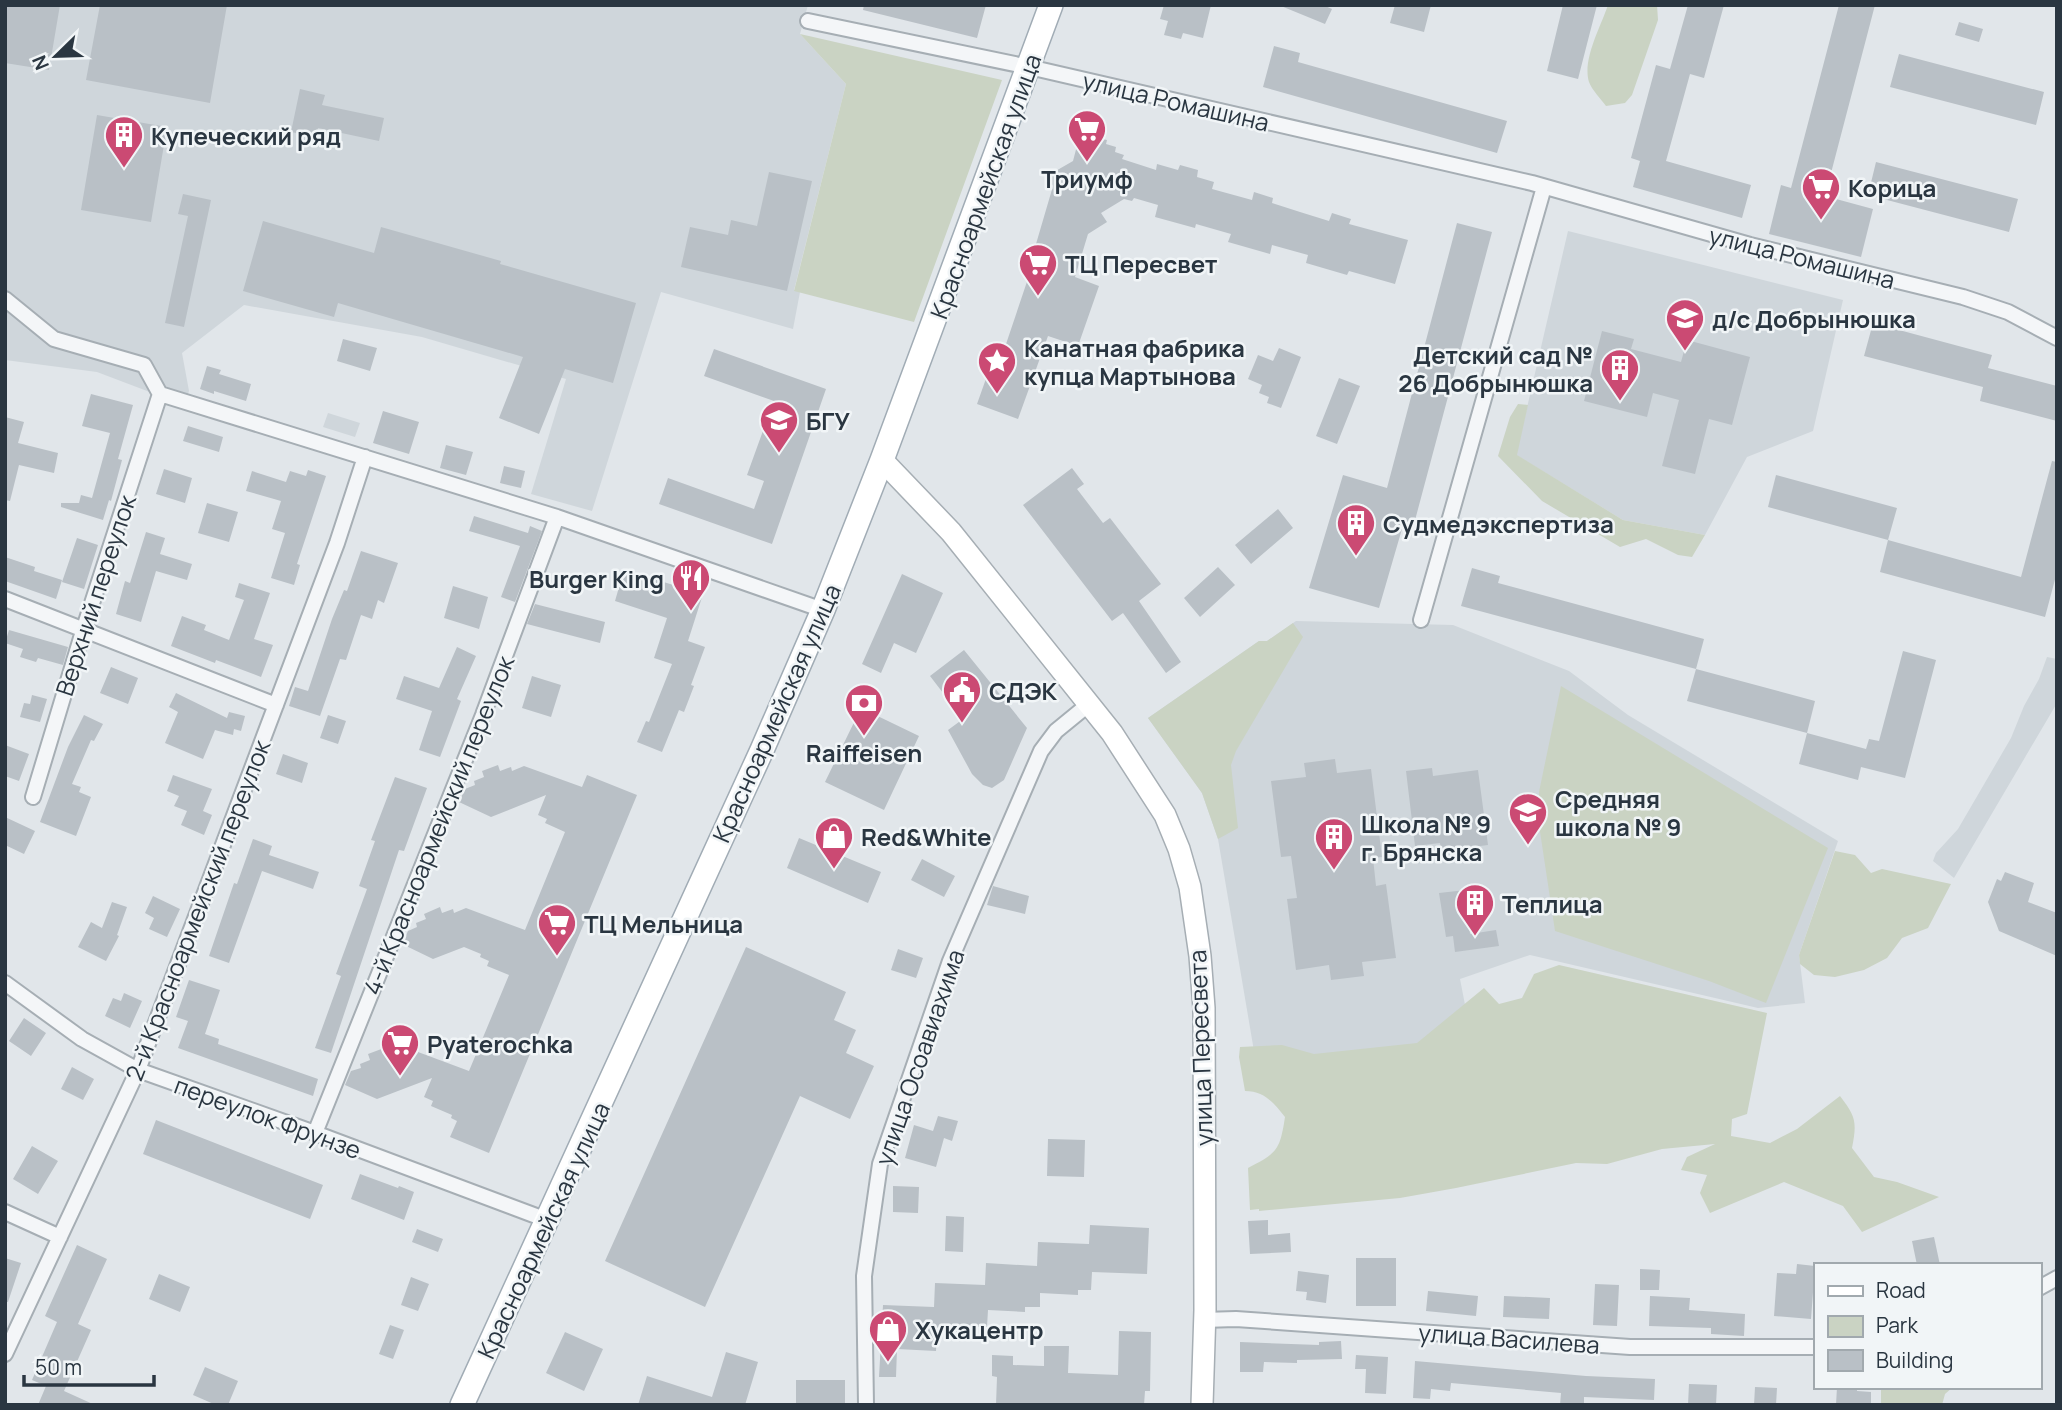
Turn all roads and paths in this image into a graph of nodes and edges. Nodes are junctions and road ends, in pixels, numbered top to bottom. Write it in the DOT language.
graph roads {
  1 [pos="1051,5"];
  2 [pos="808,21"];
  3 [pos="1029,67"];
  4 [pos="1544,187"];
  5 [pos="5,299"];
  6 [pos="2057,338"];
  7 [pos="160,394"];
  8 [pos="365,457"];
  9 [pos="883,460"];
  10 [pos="557,517"];
  11 [pos="5,599"];
  12 [pos="823,610"];
  13 [pos="1422,620"];
  14 [pos="83,628"];
  15 [pos="1089,704"];
  16 [pos="275,705"];
  17 [pos="33,797"];
  18 [pos="5,984"];
  19 [pos="138,1070"];
  20 [pos="315,1133"];
  21 [pos="5,1212"];
  22 [pos="547,1220"];
  23 [pos="60,1237"];
  24 [pos="2057,1278"];
  25 [pos="2041,1287"];
  26 [pos="1203,1320"];
  27 [pos="1814,1348"];
  28 [pos="5,1354"];
  29 [pos="462,1405"];
  30 [pos="866,1405"];
  31 [pos="1202,1405"];
  1 -- 3 [label="main road, Красноармейская улица"];
  2 -- 3 [label="street, улица Ромашина"];
  3 -- 4 [label="street, улица Ромашина"];
  3 -- 9 [label="main road, Красноармейская улица"];
  4 -- 6 [label="street, улица Ромашина"];
  4 -- 13 [label="street"];
  5 -- 7 [label="street"];
  7 -- 8 [label="street"];
  7 -- 14 [label="street, Верхний переулок"];
  8 -- 10 [label="street"];
  8 -- 16 [label="street, 2-й Красноармейский переулок"];
  9 -- 12 [label="main road, Красноармейская улица"];
  9 -- 15 [label="main road, улица Пересвета"];
  10 -- 12 [label="street"];
  10 -- 20 [label="street, 4-й Красноармейский переулок"];
  11 -- 14 [label="street"];
  12 -- 22 [label="main road, Красноармейская улица"];
  14 -- 16 [label="street"];
  14 -- 17 [label="street, Верхний переулок"];
  15 -- 26 [label="main road, улица Пересвета"];
  15 -- 30 [label="street, улица Осоавиахима"];
  16 -- 19 [label="street, 2-й Красноармейский переулок"];
  18 -- 19 [label="street, переулок Фрунзе"];
  19 -- 20 [label="street, переулок Фрунзе"];
  19 -- 23 [label="street, 2-й Красноармейский переулок"];
  20 -- 22 [label="street, переулок Фрунзе"];
  21 -- 23 [label="street"];
  22 -- 29 [label="main road, Красноармейская улица"];
  23 -- 28 [label="street, 2-й Красноармейский переулок"];
  24 -- 25 [label="street"];
  26 -- 27 [label="street, улица Василева"];
  26 -- 31 [label="main road, улица Пересвета"];
}
